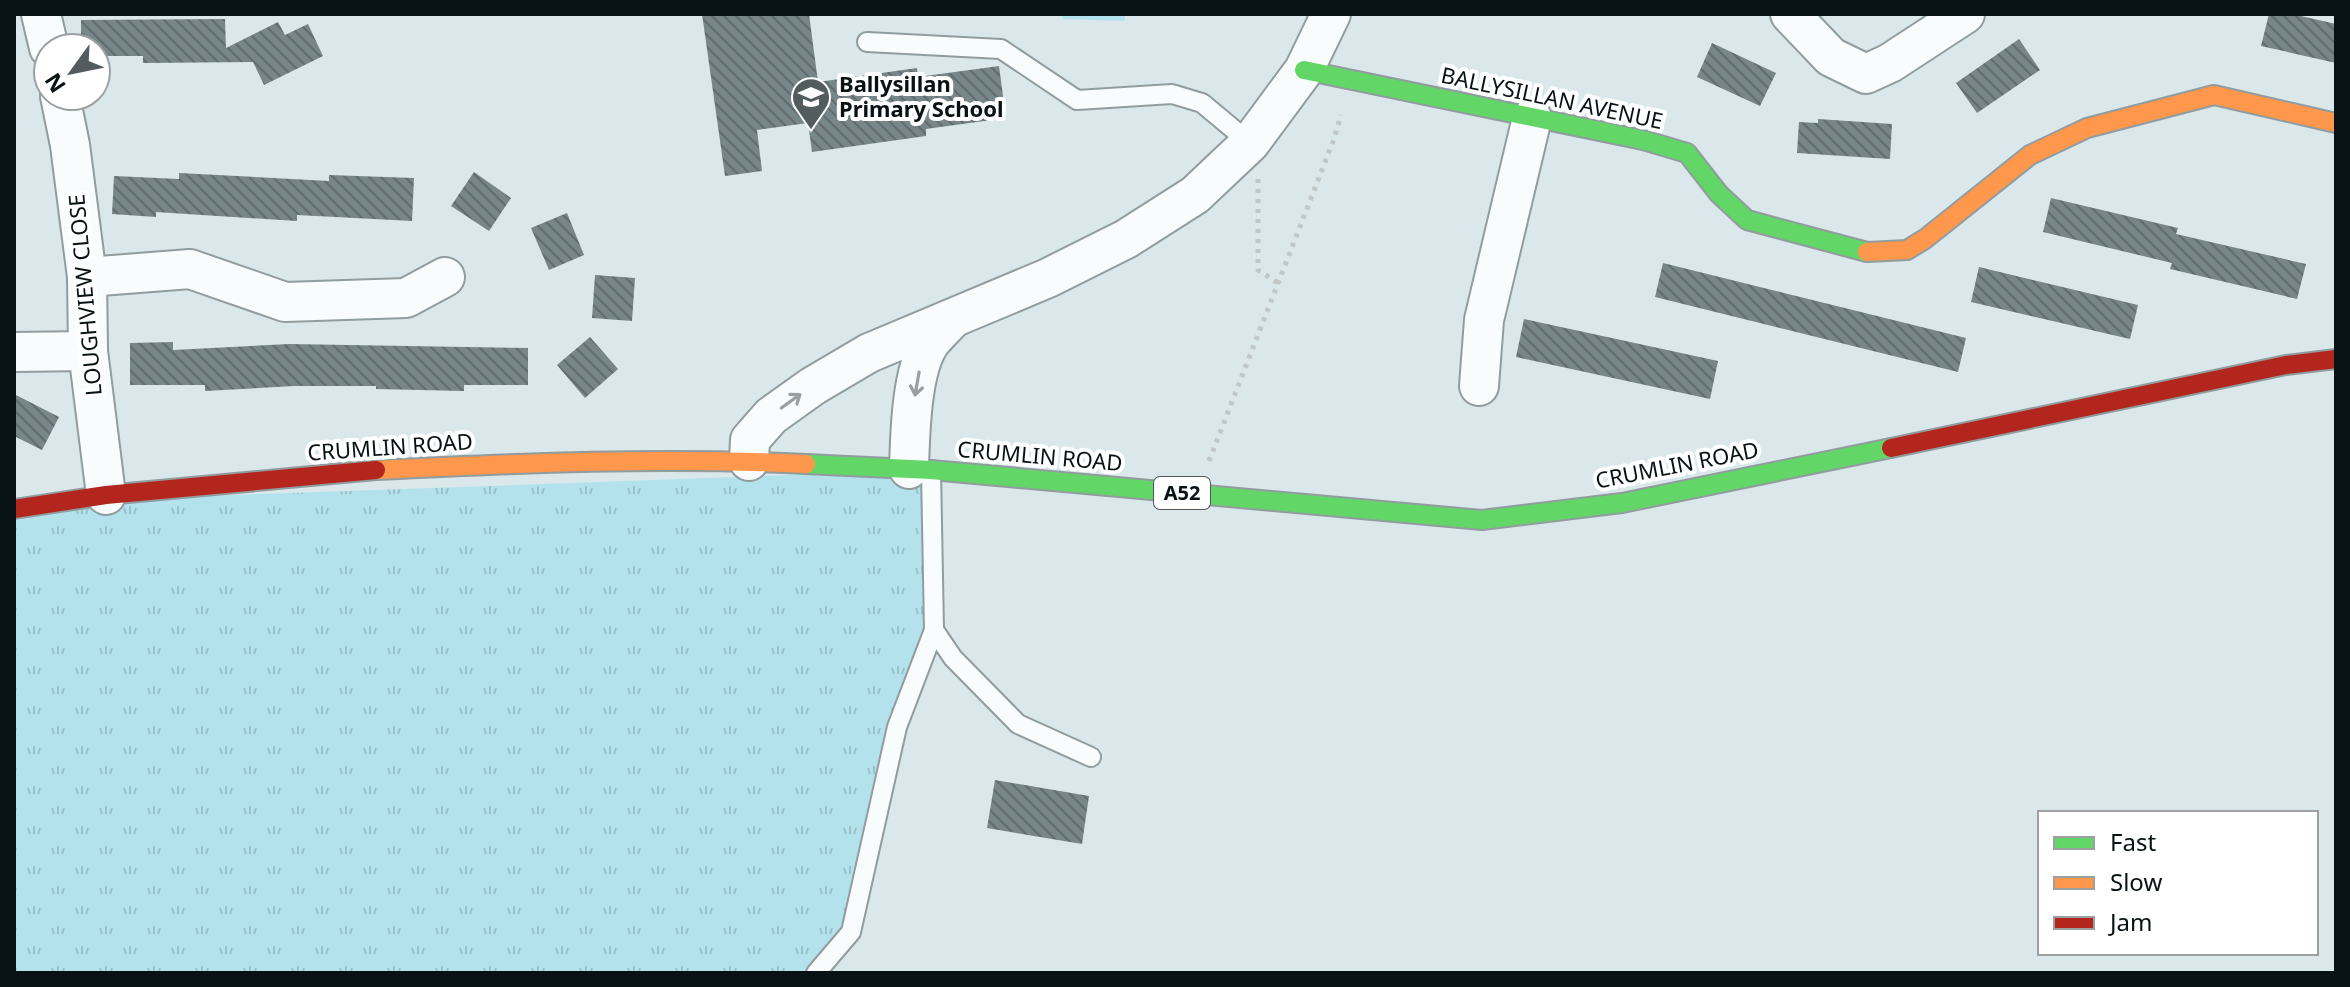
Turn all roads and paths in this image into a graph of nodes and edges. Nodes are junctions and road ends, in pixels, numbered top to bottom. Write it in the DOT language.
graph roads {
  1 [pos="1331,14"];
  2 [pos="1790,14"];
  3 [pos="1965,14"];
  4 [pos="867,42"];
  5 [pos="1304,70"];
  6 [pos="1351,80"];
  7 [pos="63,112"];
  8 [pos="1532,118"];
  9 [pos="2336,123"];
  10 [pos="1250,143"];
  11 [pos="87,277"];
  12 [pos="445,277"];
  13 [pos="1278,283"];
  14 [pos="954,317"];
  15 [pos="88,351"];
  16 [pos="14,352"];
  17 [pos="2336,359"];
  18 [pos="1479,386"];
  19 [pos="749,461"];
  20 [pos="920,470"];
  21 [pos="106,495"];
  22 [pos="1204,495"];
  23 [pos="14,509"];
  24 [pos="934,630"];
  25 [pos="1091,757"];
  26 [pos="816,973"];
  1 -- 5 [label="street"];
  2 -- 3 [label="street"];
  4 -- 10 [label="lane"];
  5 -- 6 [label="main road, BALLYSILLAN AVENUE"];
  5 -- 10 [label="street"];
  6 -- 8 [label="main road, BALLYSILLAN AVENUE"];
  6 -- 13 [label="path"];
  7 -- 11 [label="street, LOUGHVIEW CLOSE"];
  8 -- 9 [label="main road, BALLYSILLAN AVENUE"];
  8 -- 18 [label="street"];
  10 -- 13 [label="path"];
  10 -- 14 [label="street"];
  11 -- 12 [label="street"];
  11 -- 15 [label="street, LOUGHVIEW CLOSE"];
  13 -- 22 [label="path"];
  19 -- 14 [label="street, one-way"];
  14 -- 20 [label="street, one-way"];
  15 -- 16 [label="street"];
  15 -- 21 [label="street, LOUGHVIEW CLOSE"];
  17 -- 22 [label="main road, CRUMLIN ROAD / A52"];
  19 -- 20 [label="main road, CRUMLIN ROAD / A52"];
  19 -- 21 [label="main road, CRUMLIN ROAD / A52"];
  20 -- 22 [label="main road, CRUMLIN ROAD / A52"];
  20 -- 24 [label="lane"];
  21 -- 23 [label="main road, CRUMLIN ROAD / A52"];
  24 -- 25 [label="lane"];
  24 -- 26 [label="lane"];
}
